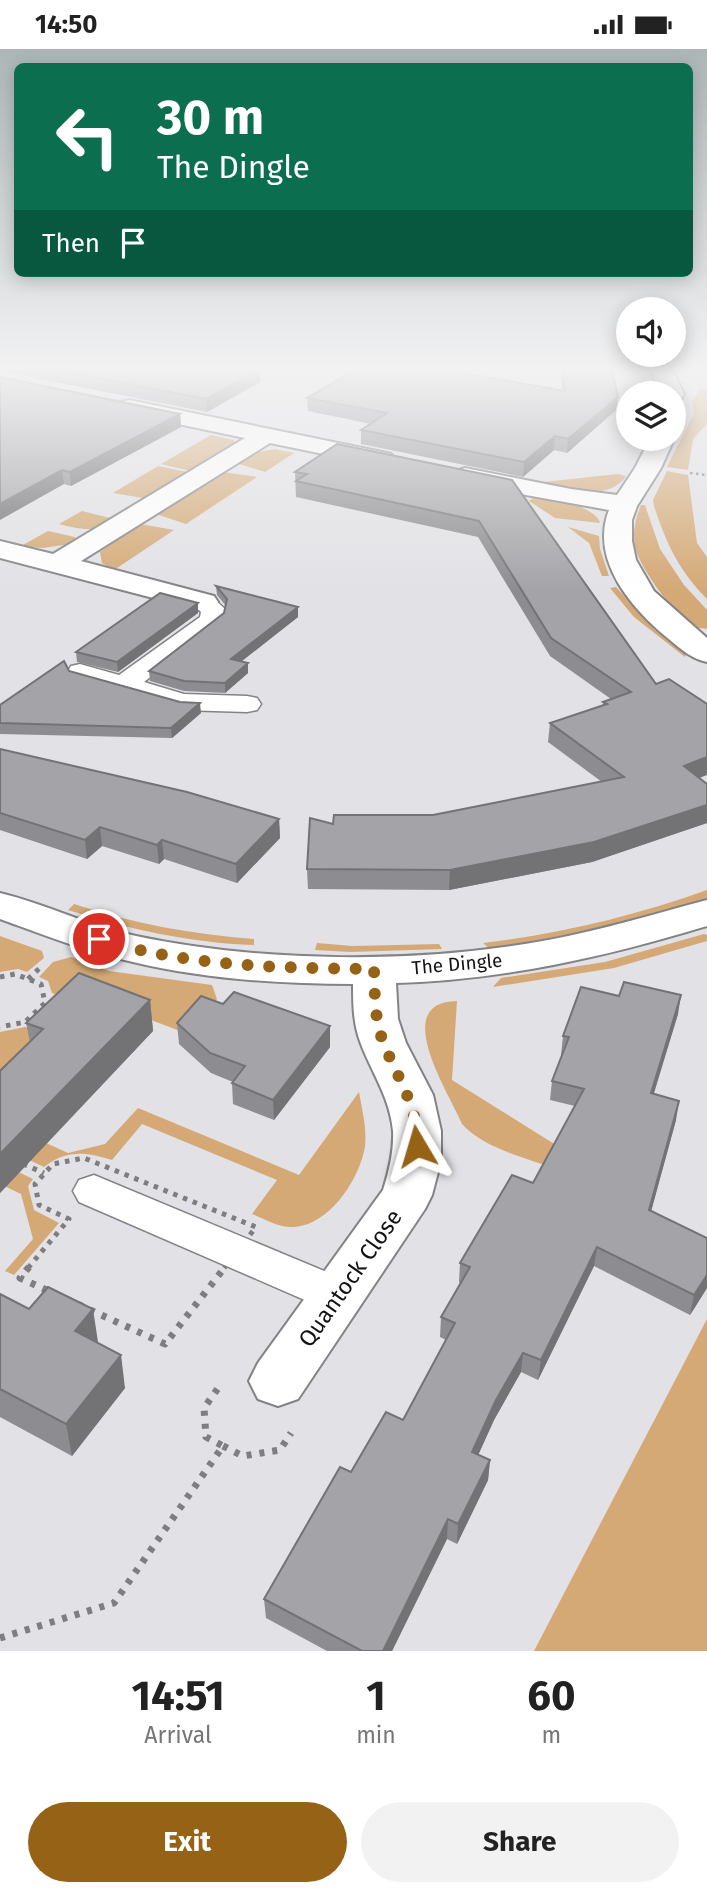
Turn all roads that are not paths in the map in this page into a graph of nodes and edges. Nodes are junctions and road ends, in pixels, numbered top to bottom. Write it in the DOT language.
graph roads {
  1 [pos="258,441"];
  2 [pos="295,441"];
  3 [pos="656,451"];
  4 [pos="399,462"];
  5 [pos="439,470"];
  6 [pos="625,504"];
  7 [pos="0,549"];
  8 [pos="57,564"];
  9 [pos="203,602"];
  10 [pos="707,653"];
  11 [pos="80,672"];
  12 [pos="123,685"];
  13 [pos="247,704"];
  14 [pos="0,905"];
  15 [pos="707,913"];
  16 [pos="374,969"];
  17 [pos="94,1191"];
  18 [pos="337,1296"];
  19 [pos="278,1381"];
  1 -- 8 [label="street"];
  2 -- 4 [label="street"];
  3 -- 6 [label="street"];
  5 -- 6 [label="street"];
  6 -- 10 [label="street"];
  7 -- 8 [label="street"];
  8 -- 9 [label="street"];
  9 -- 12 [label="lane"];
  11 -- 12 [label="lane"];
  12 -- 13 [label="lane"];
  14 -- 16 [label="street, The Dingle"];
  15 -- 16 [label="street, The Dingle"];
  16 -- 18 [label="street, Quantock Close"];
  17 -- 18 [label="lane"];
  18 -- 19 [label="street, Quantock Close"];
}
